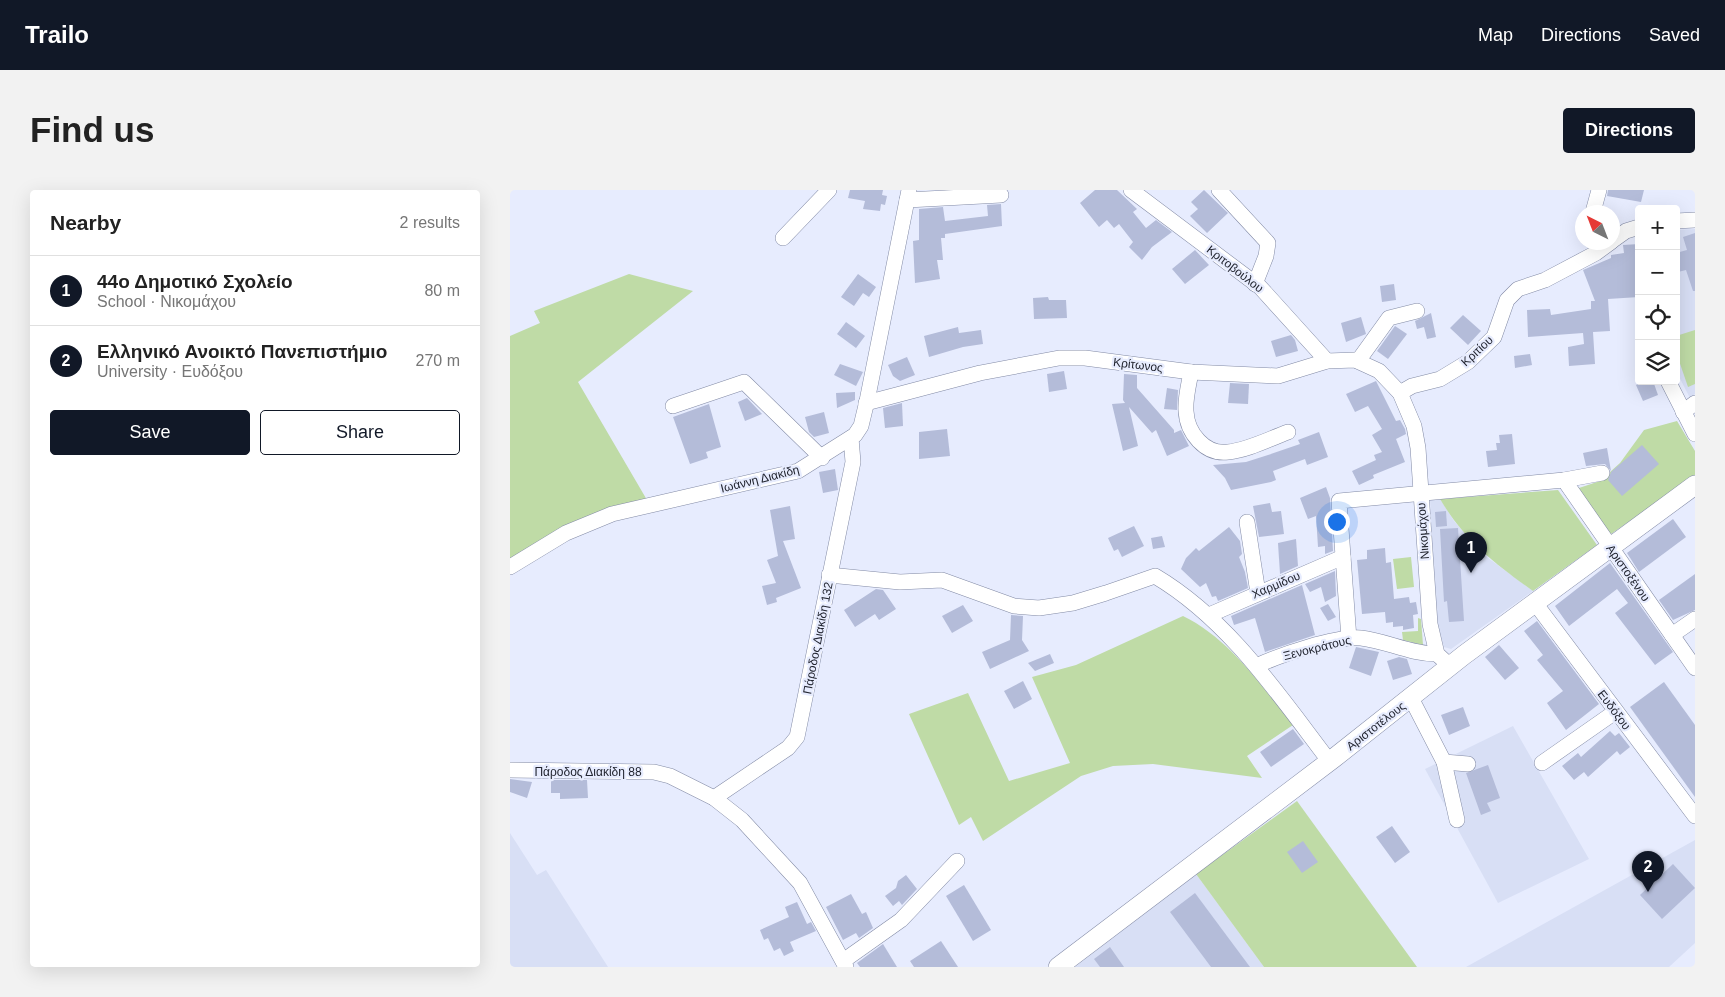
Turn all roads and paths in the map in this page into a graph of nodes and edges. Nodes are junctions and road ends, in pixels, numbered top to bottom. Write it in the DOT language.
graph roads {
  1 [pos="829,190"];
  2 [pos="1130,190"];
  3 [pos="1218,190"];
  4 [pos="1599,190"];
  5 [pos="1001,194"];
  6 [pos="908,195"];
  7 [pos="1595,205"];
  8 [pos="1695,220"];
  9 [pos="1680,221"];
  10 [pos="1635,228"];
  11 [pos="1620,236"];
  12 [pos="782,238"];
  13 [pos="1589,250"];
  14 [pos="1255,284"];
  15 [pos="1416,312"];
  16 [pos="1327,361"];
  17 [pos="1358,361"];
  18 [pos="1191,372"];
  19 [pos="1671,385"];
  20 [pos="1400,393"];
  21 [pos="866,403"];
  22 [pos="673,406"];
  23 [pos="1689,407"];
  24 [pos="1288,432"];
  25 [pos="1695,434"];
  26 [pos="851,438"];
  27 [pos="822,458"];
  28 [pos="1602,473"];
  29 [pos="1564,480"];
  30 [pos="1695,485"];
  31 [pos="1420,493"];
  32 [pos="1247,522"];
  33 [pos="1611,548"];
  34 [pos="1342,557"];
  35 [pos="510,567"];
  36 [pos="829,576"];
  37 [pos="1258,593"];
  38 [pos="1535,603"];
  39 [pos="1209,615"];
  40 [pos="1695,619"];
  41 [pos="1672,635"];
  42 [pos="1349,639"];
  43 [pos="1443,660"];
  44 [pos="1694,665"];
  45 [pos="1256,666"];
  46 [pos="1411,698"];
  47 [pos="1615,712"];
  48 [pos="1330,762"];
  49 [pos="1444,762"];
  50 [pos="1542,763"];
  51 [pos="1468,764"];
  52 [pos="510,770"];
  53 [pos="714,798"];
  54 [pos="1695,816"];
  55 [pos="1457,820"];
  56 [pos="957,861"];
  57 [pos="844,964"];
  58 [pos="1058,967"];
  1 -- 12 [label="street"];
  2 -- 14 [label="street, Κριτοβούλου"];
  3 -- 14 [label="street"];
  4 -- 7 [label="street"];
  5 -- 6 [label="street"];
  6 -- 21 [label="street, Ιωάννη Διακίδη"];
  8 -- 9 [label="street"];
  10 -- 11 [label="street, Κριτίου"];
  13 -- 20 [label="street, Κριτίου"];
  14 -- 16 [label="street, Κριτοβούλου"];
  15 -- 17 [label="street"];
  16 -- 17 [label="street, Κρίτωνος"];
  16 -- 18 [label="street, Κρίτωνος"];
  17 -- 20 [label="street, Κρίτωνος"];
  18 -- 21 [label="street, Κρίτωνος"];
  18 -- 24 [label="street"];
  19 -- 23 [label="street"];
  20 -- 31 [label="street, Νικομάχου"];
  21 -- 26 [label="street, Ιωάννη Διακίδη"];
  22 -- 27 [label="street"];
  23 -- 25 [label="street"];
  26 -- 27 [label="street, Ιωάννη Διακίδη"];
  26 -- 36 [label="street, Πάροδος Διακίδη 132"];
  27 -- 35 [label="street, Ιωάννη Διακίδη"];
  28 -- 29 [label="street"];
  29 -- 31 [label="street"];
  29 -- 33 [label="street, Αριστοξένου"];
  30 -- 33 [label="main road, Αριστοτέλους"];
  31 -- 34 [label="street"];
  31 -- 43 [label="street, Νικομάχου"];
  32 -- 37 [label="street"];
  33 -- 38 [label="main road, Αριστοτέλους"];
  33 -- 41 [label="street, Αριστοξένου"];
  34 -- 37 [label="street, Χαρμίδου"];
  34 -- 42 [label="street"];
  36 -- 39 [label="street"];
  36 -- 53 [label="street, Πάροδος Διακίδη 132"];
  37 -- 39 [label="street, Χαρμίδου"];
  38 -- 43 [label="main road, Αριστοτέλους"];
  38 -- 47 [label="street, Ευδόξου"];
  39 -- 45 [label="street"];
  40 -- 41 [label="street"];
  41 -- 44 [label="street, Αριστοξένου"];
  42 -- 43 [label="street, Ξενοκράτους"];
  42 -- 45 [label="street, Ξενοκράτους"];
  43 -- 46 [label="main road, Αριστοτέλους"];
  45 -- 48 [label="street"];
  46 -- 48 [label="main road, Αριστοτέλους"];
  46 -- 49 [label="street"];
  47 -- 50 [label="street"];
  47 -- 54 [label="street, Ευδόξου"];
  48 -- 58 [label="main road, Αριστοτέλους"];
  49 -- 51 [label="street"];
  49 -- 55 [label="street"];
  52 -- 53 [label="street, Πάροδος Διακίδη 88"];
  53 -- 57 [label="street, Πάροδος Διακίδη 88"];
  56 -- 57 [label="street"];
}
